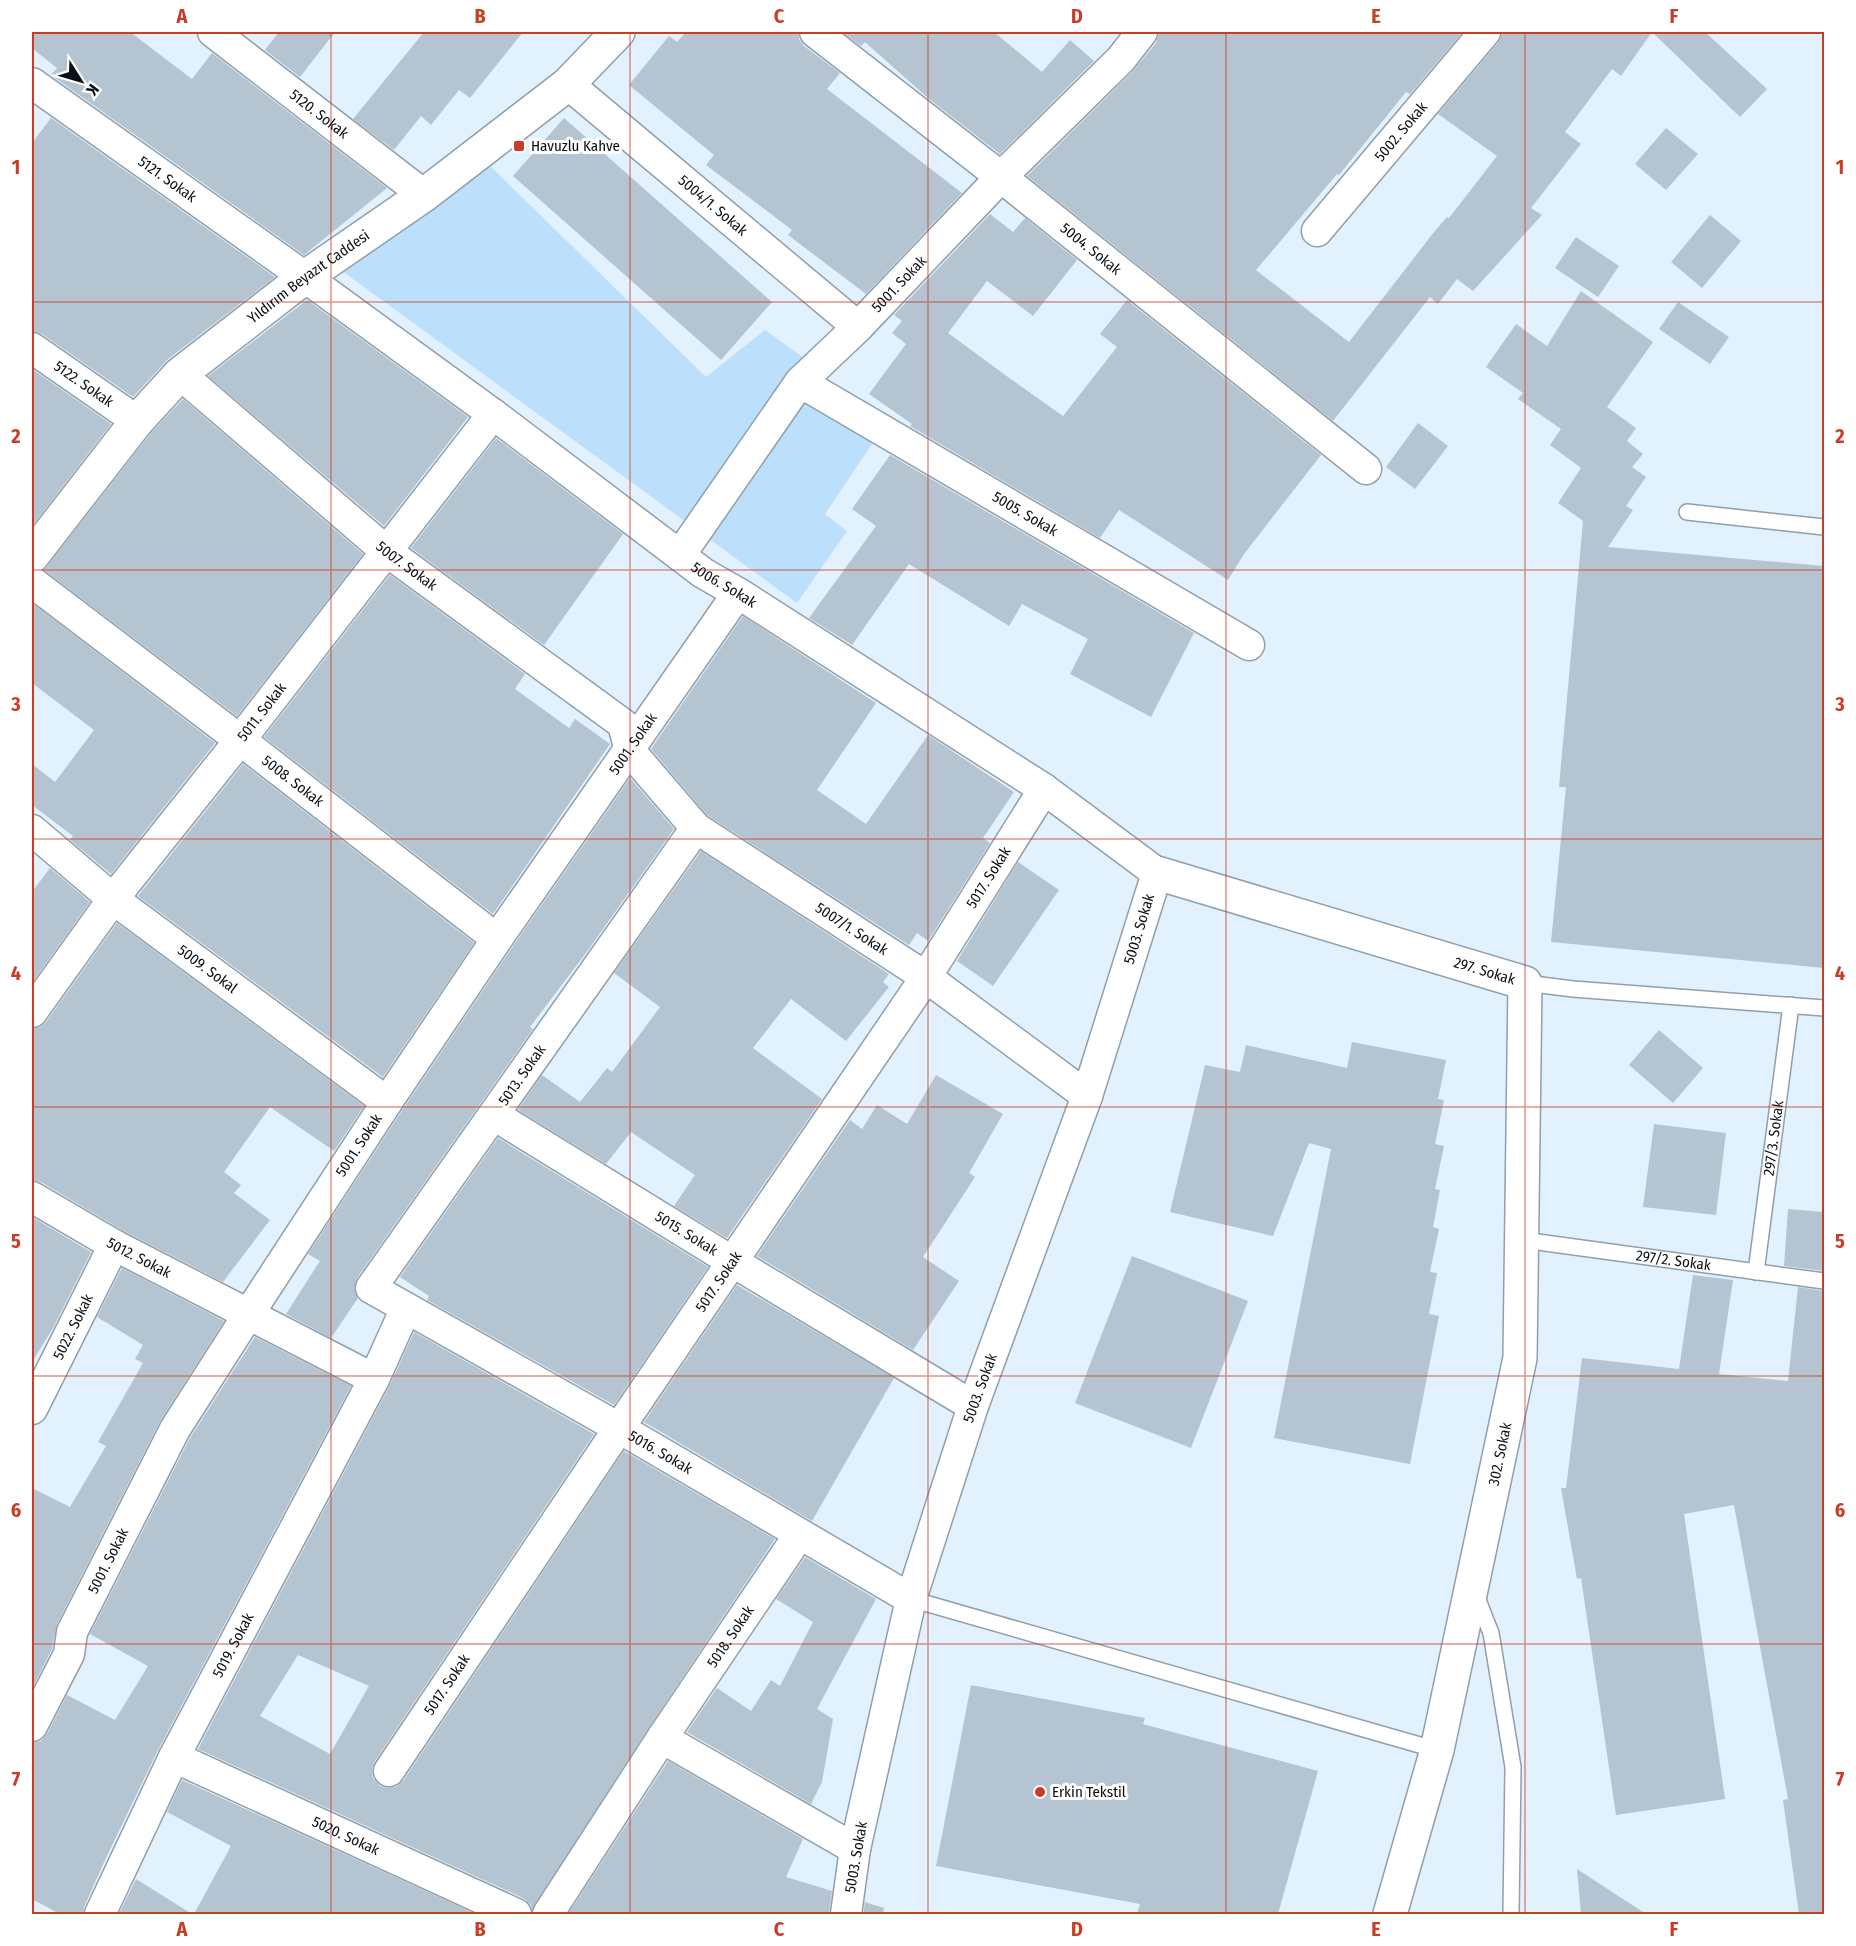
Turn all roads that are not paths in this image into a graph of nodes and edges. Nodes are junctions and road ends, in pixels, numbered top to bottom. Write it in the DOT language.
graph roads {
  1 [pos="213,32"];
  2 [pos="618,32"];
  3 [pos="815,32"];
  4 [pos="1142,32"];
  5 [pos="1485,32"];
  6 [pos="32,83"];
  7 [pos="568,84"];
  8 [pos="1001,177"];
  9 [pos="424,195"];
  10 [pos="1317,231"];
  11 [pos="305,277"];
  12 [pos="858,327"];
  13 [pos="32,348"];
  14 [pos="180,375"];
  15 [pos="800,382"];
  16 [pos="494,414"];
  17 [pos="137,421"];
  18 [pos="1366,469"];
  19 [pos="1688,512"];
  20 [pos="1824,526"];
  21 [pos="34,547"];
  22 [pos="386,551"];
  23 [pos="680,555"];
  24 [pos="32,582"];
  25 [pos="738,593"];
  26 [pos="1249,645"];
  27 [pos="240,740"];
  28 [pos="630,751"];
  29 [pos="1044,789"];
  30 [pos="696,828"];
  31 [pos="32,830"];
  32 [pos="1157,873"];
  33 [pos="112,899"];
  34 [pos="497,939"];
  35 [pos="926,977"];
  36 [pos="1525,983"];
  37 [pos="1791,1005"];
  38 [pos="1824,1008"];
  39 [pos="32,1012"];
  40 [pos="1087,1096"];
  41 [pos="387,1102"];
  42 [pos="494,1115"];
  43 [pos="32,1197"];
  44 [pos="1523,1240"];
  45 [pos="114,1245"];
  46 [pos="733,1262"];
  47 [pos="1756,1272"];
  48 [pos="1824,1281"];
  49 [pos="406,1308"];
  50 [pos="248,1315"];
  51 [pos="374,1379"];
  52 [pos="973,1406"];
  53 [pos="32,1409"];
  54 [pos="619,1428"];
  55 [pos="799,1535"];
  56 [pos="1472,1584"];
  57 [pos="911,1599"];
  58 [pos="32,1726"];
  59 [pos="662,1738"];
  60 [pos="1437,1750"];
  61 [pos="174,1757"];
  62 [pos="389,1771"];
  63 [pos="855,1849"];
  64 [pos="100,1914"];
  65 [pos="516,1914"];
  66 [pos="548,1914"];
  67 [pos="846,1914"];
  68 [pos="1390,1914"];
  69 [pos="1511,1914"];
  1 -- 9 [label="street, 5120. Sokak"];
  2 -- 7 [label="street, Yıldırım Beyazıt Caddesi"];
  3 -- 8 [label="street, 5004. Sokak"];
  4 -- 8 [label="street, 5001. Sokak"];
  5 -- 10 [label="street, 5002. Sokak"];
  6 -- 11 [label="street, 5121. Sokak"];
  7 -- 9 [label="street, Yıldırım Beyazıt Caddesi"];
  7 -- 12 [label="street, 5004/1. Sokak"];
  8 -- 12 [label="street, 5001. Sokak"];
  8 -- 18 [label="street, 5004. Sokak"];
  9 -- 11 [label="street, Yıldırım Beyazıt Caddesi"];
  11 -- 14 [label="street, Yıldırım Beyazıt Caddesi"];
  11 -- 16 [label="street, 5006. Sokak"];
  12 -- 15 [label="street, 5001. Sokak"];
  13 -- 17 [label="street, 5122. Sokak"];
  14 -- 17 [label="street, Yıldırım Beyazıt Caddesi"];
  14 -- 22 [label="street, 5007. Sokak"];
  15 -- 23 [label="street, 5001. Sokak"];
  15 -- 26 [label="street, 5005. Sokak"];
  16 -- 22 [label="street, 5011. Sokak"];
  16 -- 23 [label="street, 5006. Sokak"];
  17 -- 21 [label="street, Yıldırım Beyazıt Caddesi"];
  19 -- 20 [label="lane"];
  22 -- 27 [label="street, 5011. Sokak"];
  22 -- 28 [label="street, 5007. Sokak"];
  23 -- 25 [label="street, 5006. Sokak"];
  24 -- 27 [label="street, 5008. Sokak"];
  25 -- 28 [label="street, 5001. Sokak"];
  25 -- 29 [label="street, 5006. Sokak"];
  27 -- 33 [label="street, 5011. Sokak"];
  27 -- 34 [label="street, 5008. Sokak"];
  28 -- 30 [label="street, 5007/1. Sokak"];
  28 -- 34 [label="street, 5001. Sokak"];
  29 -- 32 [label="street, 5006. Sokak"];
  29 -- 35 [label="street, 5017. Sokak"];
  30 -- 35 [label="street, 5007/1. Sokak"];
  30 -- 42 [label="street, 5013. Sokak"];
  31 -- 33 [label="street, 5009. Sokal"];
  32 -- 36 [label="street, 297. Sokak"];
  32 -- 40 [label="street, 5003. Sokak"];
  33 -- 39 [label="street, 5011. Sokak"];
  33 -- 41 [label="street, 5009. Sokal"];
  34 -- 41 [label="street, 5001. Sokak"];
  35 -- 40 [label="street, 5007/1. Sokak"];
  35 -- 46 [label="street, 5017. Sokak"];
  36 -- 37 [label="lane, 297. Sokak"];
  36 -- 44 [label="street, 302. Sokak"];
  37 -- 38 [label="lane, 297. Sokak"];
  37 -- 47 [label="lane, 297/3. Sokak"];
  40 -- 52 [label="street, 5003. Sokak"];
  41 -- 50 [label="street, 5001. Sokak"];
  42 -- 46 [label="street, 5015. Sokak"];
  42 -- 49 [label="street, 5013. Sokak"];
  43 -- 45 [label="street, 5012. Sokak"];
  44 -- 47 [label="lane, 297/2. Sokak"];
  44 -- 56 [label="street, 302. Sokak"];
  45 -- 50 [label="street, 5012. Sokak"];
  45 -- 53 [label="street, 5022. Sokak"];
  46 -- 52 [label="street, 5015. Sokak"];
  46 -- 54 [label="street, 5017. Sokak"];
  47 -- 48 [label="lane, 297/2. Sokak"];
  49 -- 51 [label="street, 5019. Sokak"];
  49 -- 54 [label="street, 5016. Sokak"];
  50 -- 51 [label="street, 5012. Sokak"];
  50 -- 58 [label="street, 5001. Sokak"];
  51 -- 61 [label="street, 5019. Sokak"];
  52 -- 57 [label="street, 5003. Sokak"];
  54 -- 55 [label="street, 5016. Sokak"];
  54 -- 62 [label="street, 5017. Sokak"];
  55 -- 57 [label="street, 5016. Sokak"];
  55 -- 59 [label="street, 5018. Sokak"];
  56 -- 60 [label="street, 302. Sokak"];
  56 -- 69 [label="lane"];
  57 -- 60 [label="lane"];
  57 -- 63 [label="street, 5003. Sokak"];
  59 -- 63 [label="street"];
  59 -- 66 [label="street, 5018. Sokak"];
  60 -- 68 [label="street, 302. Sokak"];
  61 -- 64 [label="street, 5019. Sokak"];
  61 -- 65 [label="street, 5020. Sokak"];
  63 -- 67 [label="street, 5003. Sokak"];
}
